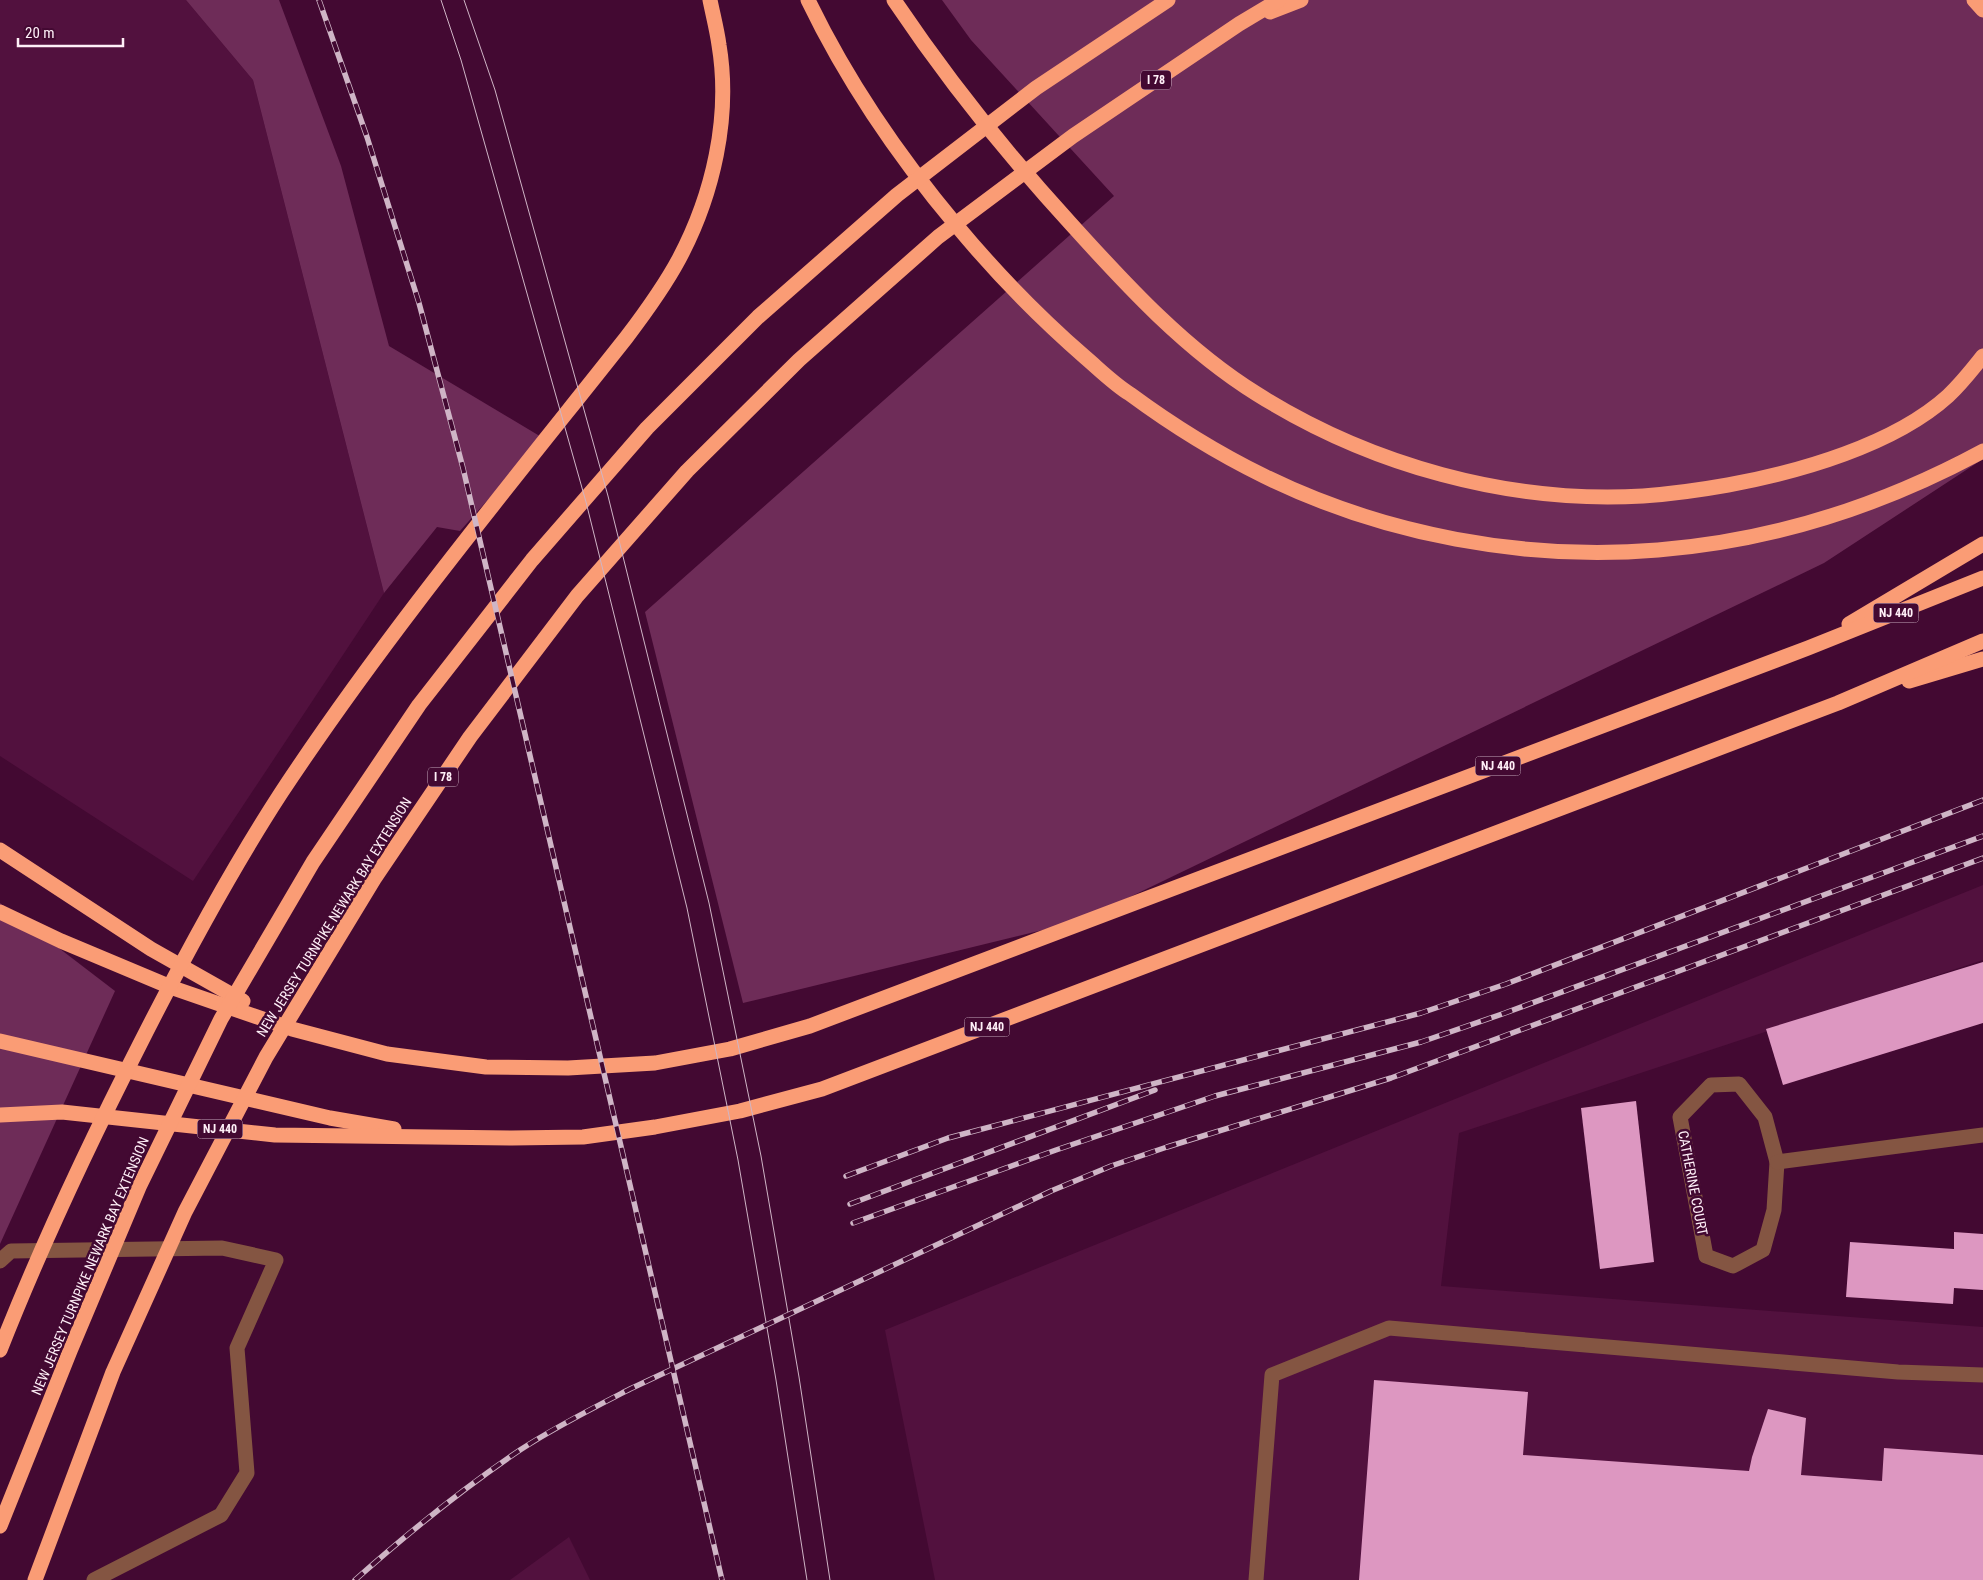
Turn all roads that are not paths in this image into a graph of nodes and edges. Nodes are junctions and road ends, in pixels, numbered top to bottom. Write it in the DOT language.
graph roads {
  1 [pos="710,0"];
  2 [pos="808,0"];
  3 [pos="894,0"];
  4 [pos="1168,0"];
  5 [pos="1279,0"];
  6 [pos="1301,0"];
  7 [pos="1974,0"];
  8 [pos="1983,10"];
  9 [pos="1239,24"];
  10 [pos="1983,356"];
  11 [pos="1983,451"];
  12 [pos="1983,544"];
  13 [pos="1983,578"];
  14 [pos="1983,641"];
  15 [pos="1808,648"];
  16 [pos="1983,659"];
  17 [pos="1838,703"];
  18 [pos="0,850"];
  19 [pos="0,912"];
  20 [pos="292,1029"];
  21 [pos="0,1041"];
  22 [pos="0,1115"];
  23 [pos="1983,1135"];
  24 [pos="441,1137"];
  25 [pos="1777,1162"];
  26 [pos="0,1261"];
  27 [pos="0,1350"];
  28 [pos="1983,1376"];
  29 [pos="0,1526"];
  30 [pos="110,1576"];
  31 [pos="35,1580"];
  32 [pos="94,1580"];
  33 [pos="1256,1580"];
  1 -- 27 [label="highway"];
  2 -- 11 [label="highway"];
  3 -- 10 [label="highway"];
  4 -- 29 [label="highway, NEW JERSEY TURNPIKE NEWARK BAY EXTENSION"];
  5 -- 9 [label="highway, NEW JERSEY TURNPIKE NEWARK BAY EXTENSION / I 78"];
  6 -- 9 [label="highway"];
  7 -- 8 [label="highway"];
  9 -- 31 [label="highway, NEW JERSEY TURNPIKE NEWARK BAY EXTENSION / I 78"];
  12 -- 15 [label="highway"];
  13 -- 15 [label="highway, NJ 440"];
  14 -- 17 [label="highway, NJ 440"];
  15 -- 20 [label="highway, NJ 440"];
  16 -- 17 [label="highway"];
  17 -- 24 [label="highway, NJ 440"];
  18 -- 20 [label="highway, NJ 440"];
  19 -- 20 [label="highway"];
  21 -- 24 [label="highway"];
  22 -- 24 [label="highway, NJ 440"];
  23 -- 25 [label="street"];
  25 -- 25 [label="street, CATHERINE COURT"];
  26 -- 30 [label="street"];
  28 -- 33 [label="street"];
  30 -- 32 [label="street"];
}
